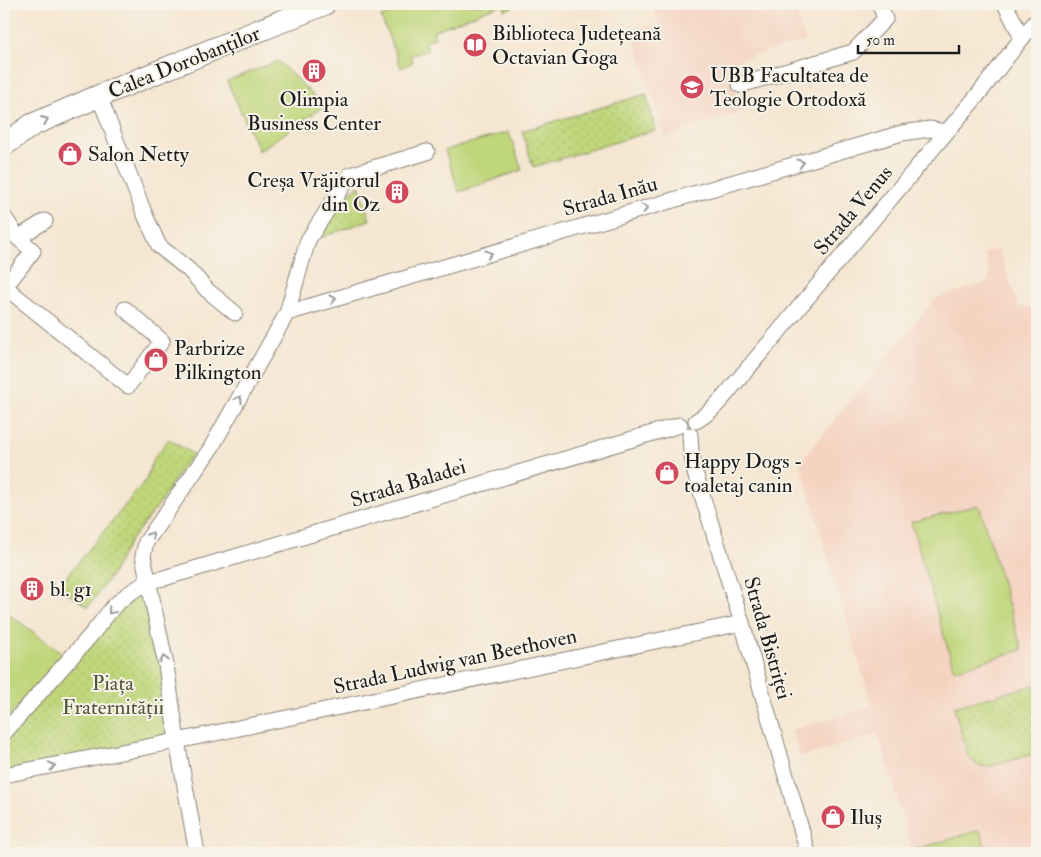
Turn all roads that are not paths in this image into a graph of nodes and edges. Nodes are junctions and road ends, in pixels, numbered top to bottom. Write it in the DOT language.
graph roads {
  1 [pos="324,4"];
  2 [pos="880,4"];
  3 [pos="1005,4"];
  4 [pos="1037,20"];
  5 [pos="1022,38"];
  6 [pos="740,85"];
  7 [pos="99,96"];
  8 [pos="946,132"];
  9 [pos="4,145"];
  10 [pos="426,152"];
  11 [pos="4,217"];
  12 [pos="45,221"];
  13 [pos="18,238"];
  14 [pos="125,309"];
  15 [pos="235,313"];
  16 [pos="287,313"];
  17 [pos="696,421"];
  18 [pos="685,430"];
  19 [pos="149,582"];
  20 [pos="742,623"];
  21 [pos="4,733"];
  22 [pos="177,742"];
  23 [pos="4,775"];
  24 [pos="197,853"];
  25 [pos="808,853"];
  1 -- 7 [label="main road, Calea Dorobanților"];
  2 -- 6 [label="street"];
  3 -- 5 [label="street"];
  4 -- 5 [label="street, Strada Venus"];
  5 -- 8 [label="street, Strada Venus"];
  9 -- 7 [label="main road, Calea Dorobanților, one-way"];
  7 -- 15 [label="street, Calea Dorobanților"];
  16 -- 8 [label="street, Strada Inău, one-way"];
  8 -- 17 [label="street, Strada Venus"];
  10 -- 16 [label="street"];
  11 -- 13 [label="street"];
  12 -- 13 [label="street"];
  13 -- 14 [label="street"];
  19 -- 16 [label="street, one-way"];
  17 -- 18 [label="street, Strada Baladei"];
  18 -- 19 [label="street, Strada Baladei"];
  18 -- 20 [label="street, Strada Bistriței"];
  19 -- 21 [label="street, one-way"];
  22 -- 19 [label="street, one-way"];
  20 -- 22 [label="street, Strada Ludwig van Beethoven"];
  20 -- 25 [label="street, Strada Bistriței"];
  23 -- 22 [label="street, one-way"];
  22 -- 24 [label="street"];
}
